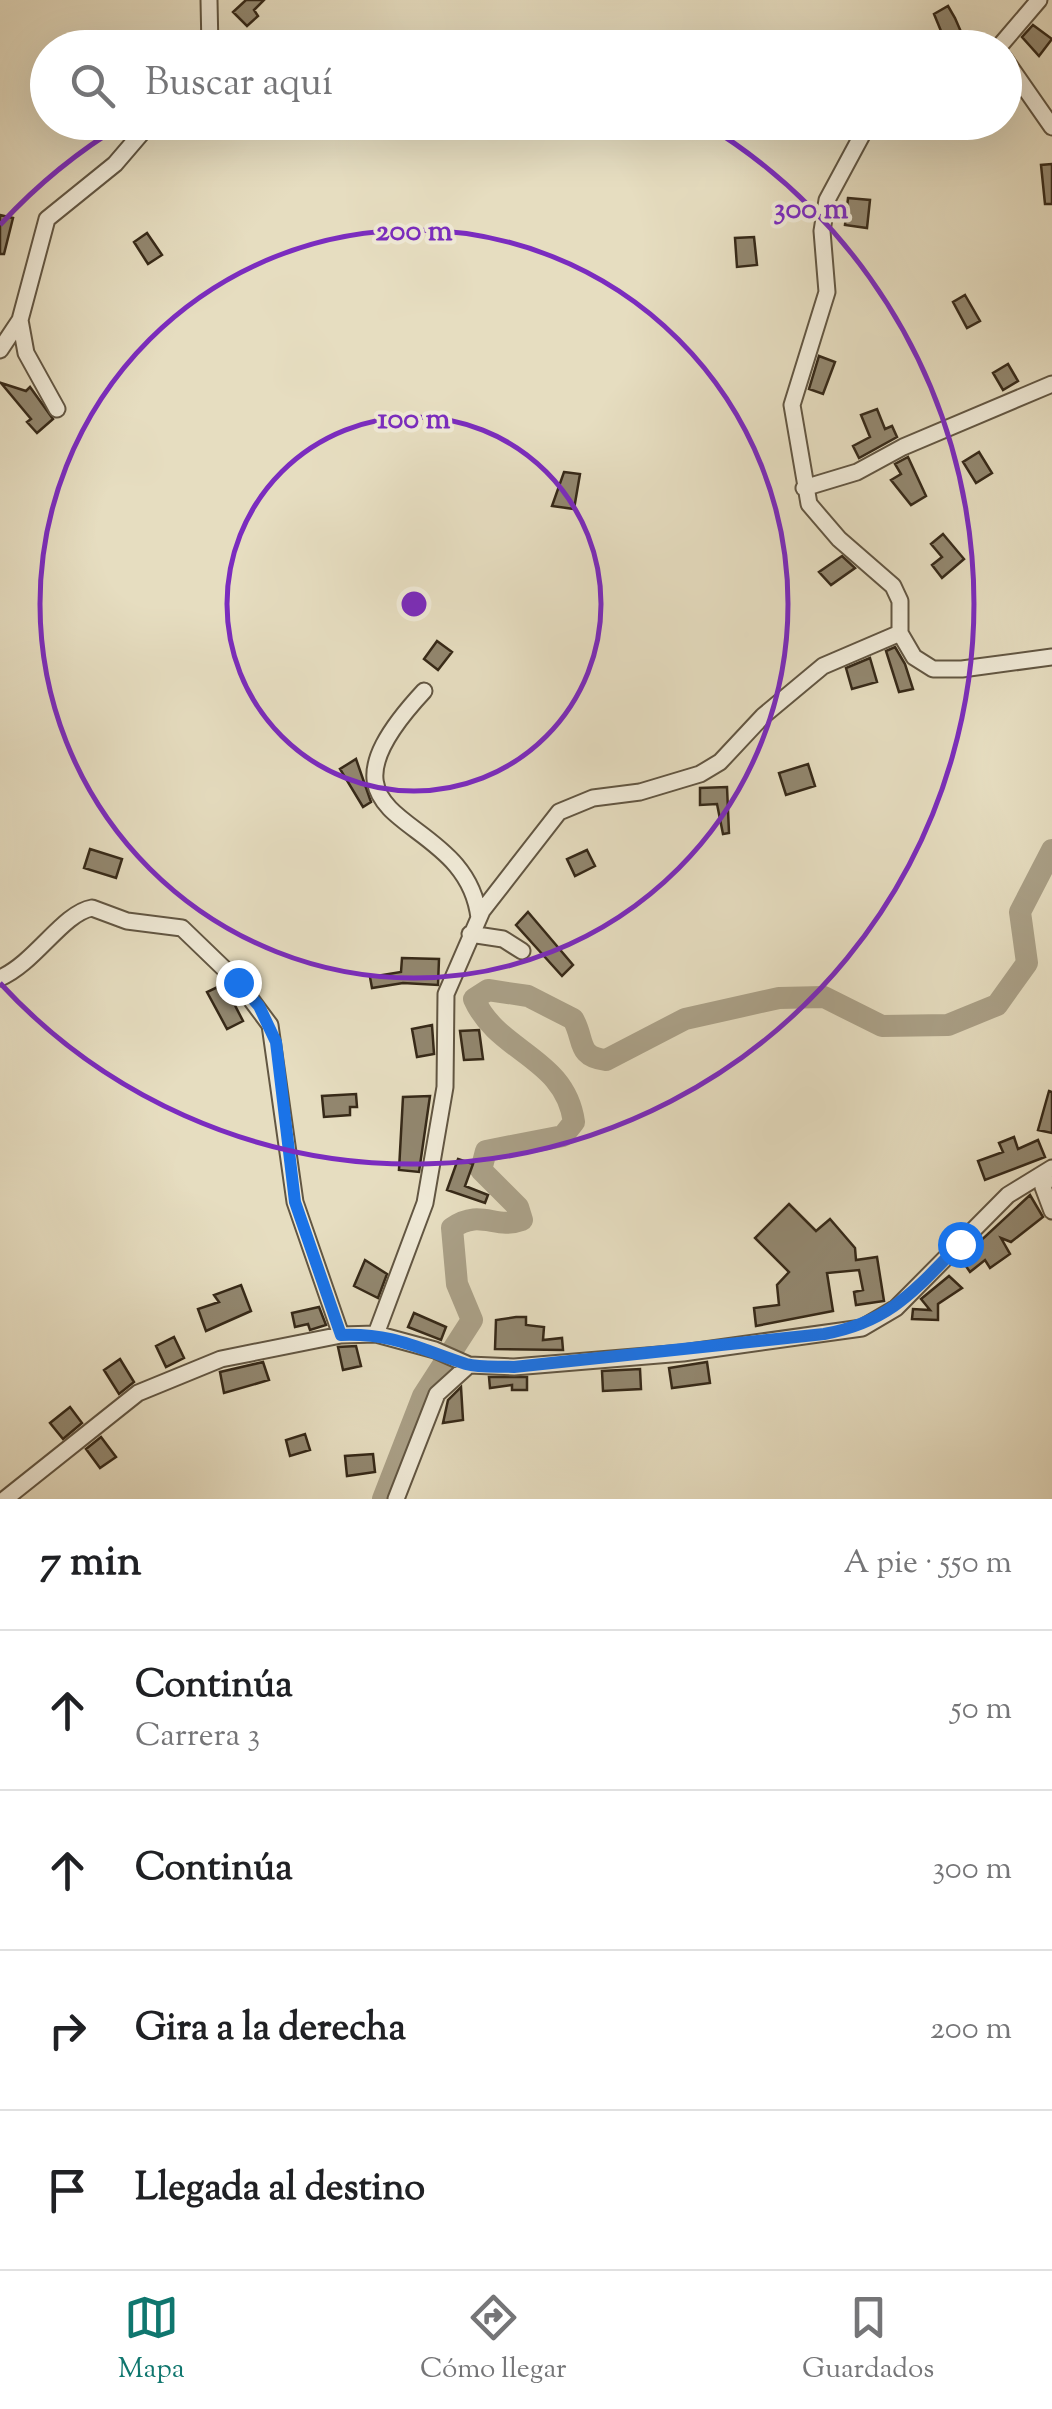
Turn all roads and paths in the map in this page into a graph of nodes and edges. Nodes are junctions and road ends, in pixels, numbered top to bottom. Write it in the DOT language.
graph roads {
  1 [pos="208,0"];
  2 [pos="1039,0"];
  3 [pos="209,30"];
  4 [pos="1013,30"];
  5 [pos="1022,84"];
  6 [pos="1052,126"];
  7 [pos="136,140"];
  8 [pos="858,140"];
  9 [pos="20,320"];
  10 [pos="0,350"];
  11 [pos="1052,384"];
  12 [pos="56,410"];
  13 [pos="804,488"];
  14 [pos="900,633"];
  15 [pos="1052,657"];
  16 [pos="424,690"];
  17 [pos="478,918"];
  18 [pos="470,934"];
  19 [pos="522,951"];
  20 [pos="0,978"];
  21 [pos="1052,1170"];
  22 [pos="1052,1211"];
  23 [pos="376,1334"];
  24 [pos="341,1335"];
  25 [pos="462,1362"];
  26 [pos="5,1499"];
  27 [pos="396,1499"];
  1 -- 3 [label="street"];
  2 -- 4 [label="street"];
  5 -- 6 [label="street"];
  7 -- 9 [label="street"];
  8 -- 13 [label="street"];
  9 -- 10 [label="street"];
  9 -- 12 [label="street"];
  11 -- 13 [label="street"];
  13 -- 14 [label="street"];
  14 -- 15 [label="street"];
  14 -- 17 [label="street"];
  16 -- 17 [label="street"];
  17 -- 18 [label="street"];
  18 -- 19 [label="street"];
  18 -- 23 [label="street"];
  20 -- 24 [label="street"];
  21 -- 22 [label="street"];
  21 -- 25 [label="street"];
  23 -- 24 [label="street"];
  23 -- 25 [label="street"];
  24 -- 26 [label="street"];
  25 -- 27 [label="street"];
}
